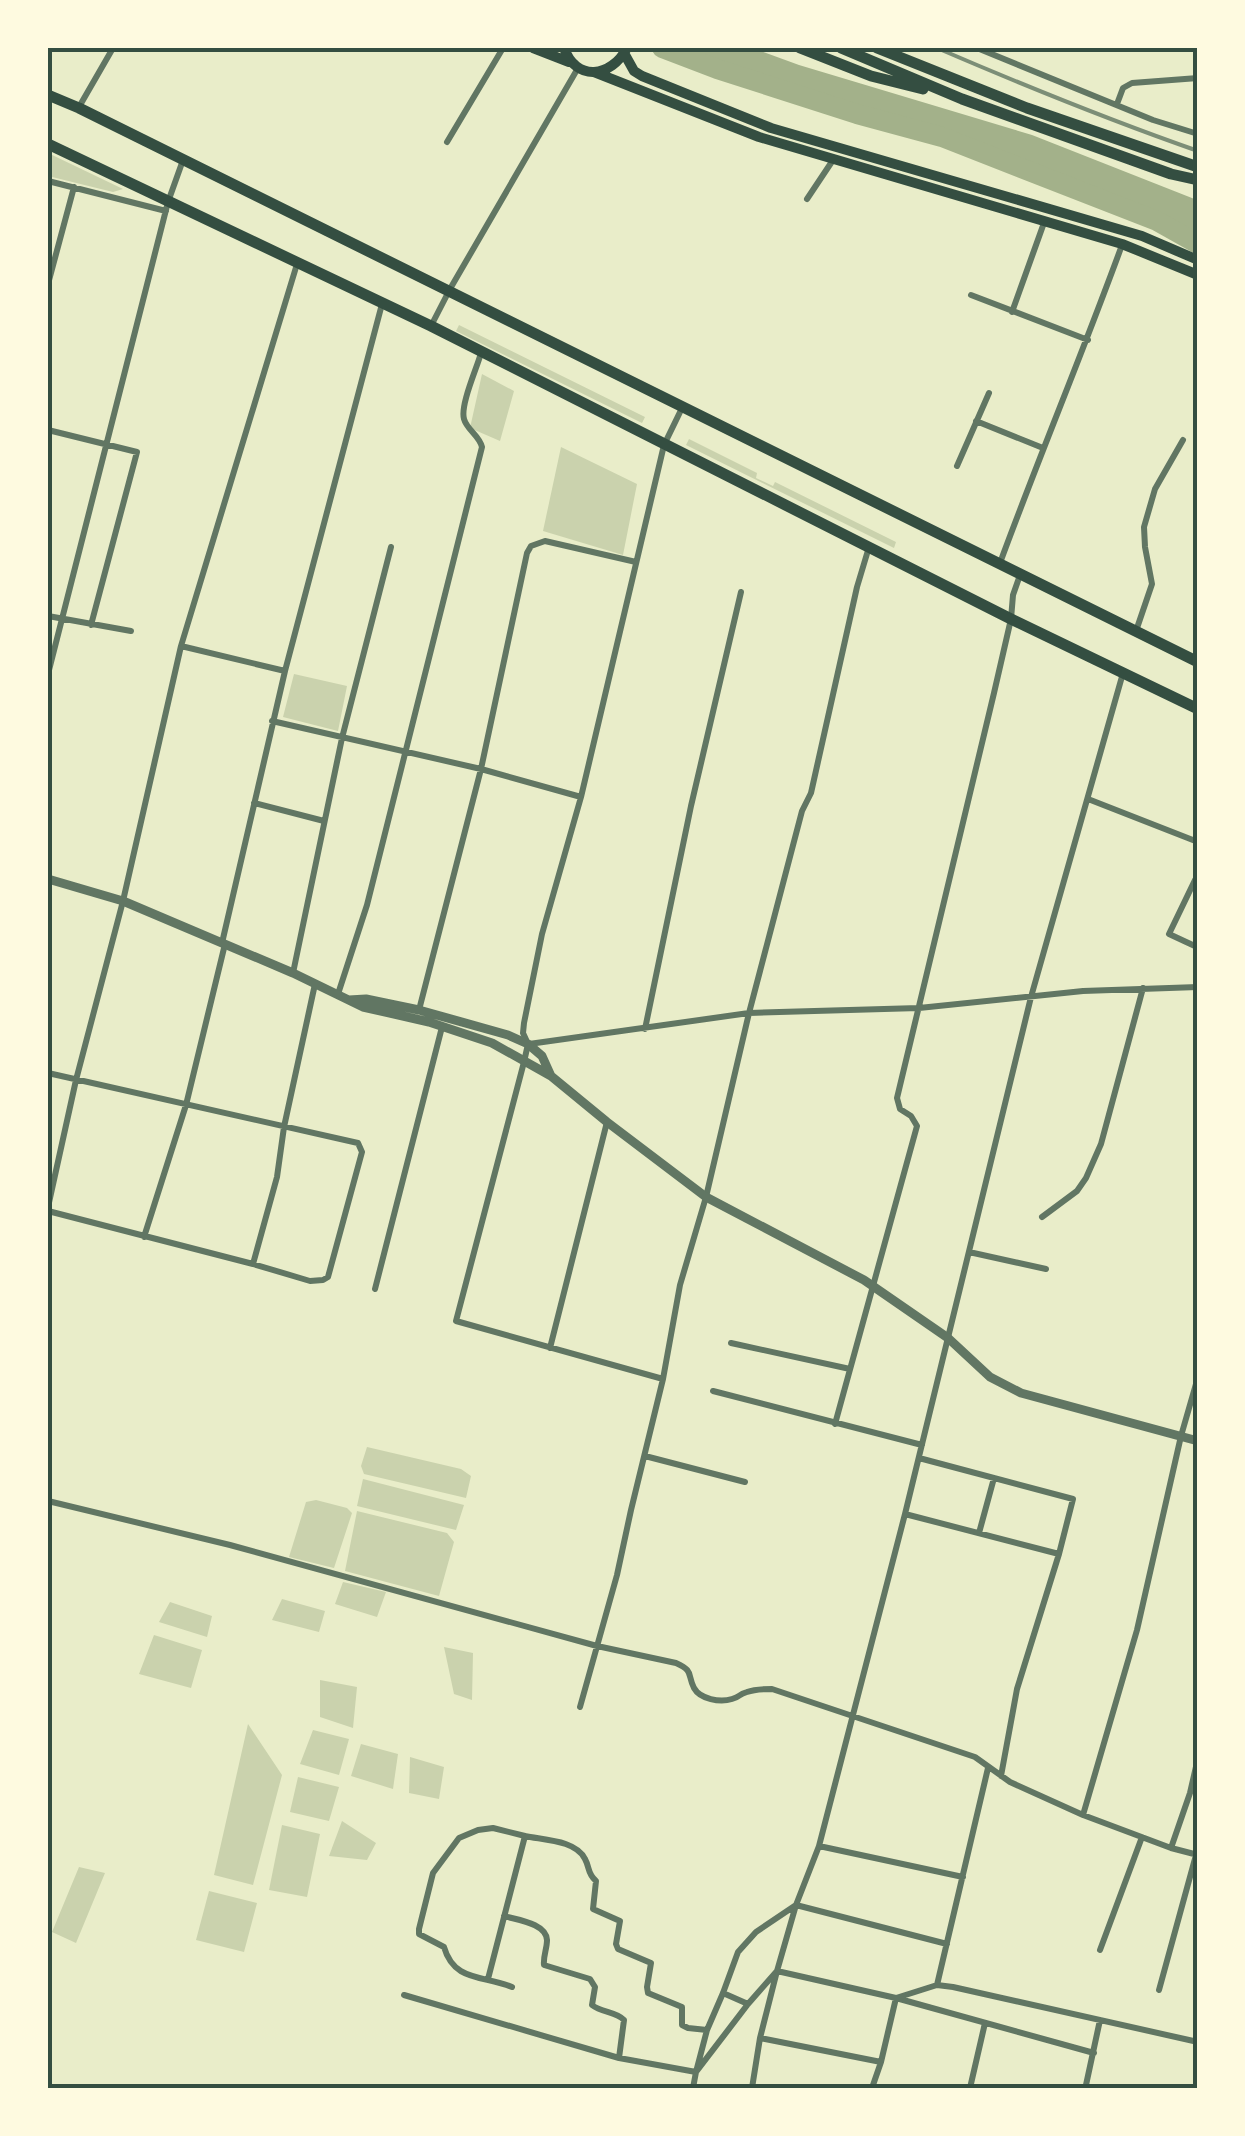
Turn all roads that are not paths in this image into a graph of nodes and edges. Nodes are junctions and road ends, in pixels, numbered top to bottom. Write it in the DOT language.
graph roads {
  1 [pos="113,48"];
  2 [pos="503,48"];
  3 [pos="533,48"];
  4 [pos="564,48"];
  5 [pos="800,48"];
  6 [pos="840,48"];
  7 [pos="877,48"];
  8 [pos="978,48"];
  9 [pos="626,50"];
  10 [pos="575,66"];
  11 [pos="594,72"];
  12 [pos="1198,78"];
  13 [pos="48,95"];
  14 [pos="962,99"];
  15 [pos="1117,104"];
  16 [pos="79,108"];
  17 [pos="1198,134"];
  18 [pos="446,142"];
  19 [pos="48,144"];
  20 [pos="183,160"];
  21 [pos="832,160"];
  22 [pos="1198,167"];
  23 [pos="1198,180"];
  24 [pos="48,182"];
  25 [pos="74,187"];
  26 [pos="807,199"];
  27 [pos="167,207"];
  28 [pos="1045,220"];
  29 [pos="1122,244"];
  30 [pos="1198,260"];
  31 [pos="297,264"];
  32 [pos="1198,275"];
  33 [pos="48,284"];
  34 [pos="450,290"];
  35 [pos="971,295"];
  36 [pos="382,303"];
  37 [pos="1012,312"];
  38 [pos="431,326"];
  39 [pos="1088,340"];
  40 [pos="482,352"];
  41 [pos="990,393"];
  42 [pos="682,408"];
  43 [pos="976,422"];
  44 [pos="48,430"];
  45 [pos="1183,440"];
  46 [pos="105,445"];
  47 [pos="664,446"];
  48 [pos="1042,448"];
  49 [pos="957,466"];
  50 [pos="869,546"];
  51 [pos="391,547"];
  52 [pos="636,562"];
  53 [pos="1000,563"];
  54 [pos="1020,574"];
  55 [pos="742,592"];
  56 [pos="48,616"];
  57 [pos="1011,619"];
  58 [pos="62,620"];
  59 [pos="91,625"];
  60 [pos="131,631"];
  61 [pos="1136,631"];
  62 [pos="181,646"];
  63 [pos="1198,662"];
  64 [pos="285,671"];
  65 [pos="1124,672"];
  66 [pos="48,674"];
  67 [pos="1198,709"];
  68 [pos="272,721"];
  69 [pos="342,738"];
  70 [pos="404,752"];
  71 [pos="482,769"];
  72 [pos="581,797"];
  73 [pos="1088,799"];
  74 [pos="254,803"];
  75 [pos="324,821"];
  76 [pos="1198,842"];
  77 [pos="48,879"];
  78 [pos="1198,882"];
  79 [pos="123,901"];
  80 [pos="224,943"];
  81 [pos="1198,946"];
  82 [pos="293,973"];
  83 [pos="316,984"];
  84 [pos="1198,987"];
  85 [pos="1142,988"];
  86 [pos="338,994"];
  87 [pos="1031,998"];
  88 [pos="349,1000"];
  89 [pos="919,1008"];
  90 [pos="419,1010"];
  91 [pos="749,1013"];
  92 [pos="430,1018"];
  93 [pos="442,1026"];
  94 [pos="645,1029"];
  95 [pos="528,1044"];
  96 [pos="524,1062"];
  97 [pos="48,1073"];
  98 [pos="551,1076"];
  99 [pos="76,1080"];
  100 [pos="186,1105"];
  101 [pos="607,1122"];
  102 [pos="284,1127"];
  103 [pos="706,1197"];
  104 [pos="48,1209"];
  105 [pos="1042,1217"];
  106 [pos="144,1236"];
  107 [pos="969,1252"];
  108 [pos="253,1264"];
  109 [pos="1046,1269"];
  110 [pos="874,1287"];
  111 [pos="375,1289"];
  112 [pos="948,1338"];
  113 [pos="731,1344"];
  114 [pos="550,1348"];
  115 [pos="850,1369"];
  116 [pos="1198,1377"];
  117 [pos="663,1379"];
  118 [pos="713,1391"];
  119 [pos="835,1424"];
  120 [pos="1181,1436"];
  121 [pos="1198,1441"];
  122 [pos="922,1445"];
  123 [pos="645,1456"];
  124 [pos="919,1458"];
  125 [pos="994,1478"];
  126 [pos="745,1482"];
  127 [pos="48,1502"];
  128 [pos="905,1514"];
  129 [pos="979,1533"];
  130 [pos="1059,1554"];
  131 [pos="597,1646"];
  132 [pos="580,1708"];
  133 [pos="852,1715"];
  134 [pos="1198,1758"];
  135 [pos="988,1768"];
  136 [pos="1001,1776"];
  137 [pos="1083,1815"];
  138 [pos="525,1836"];
  139 [pos="1142,1837"];
  140 [pos="819,1846"];
  141 [pos="1171,1848"];
  142 [pos="1197,1855"];
  143 [pos="963,1877"];
  144 [pos="796,1905"];
  145 [pos="504,1916"];
  146 [pos="947,1944"];
  147 [pos="1100,1950"];
  148 [pos="777,1971"];
  149 [pos="488,1980"];
  150 [pos="937,1986"];
  151 [pos="512,1987"];
  152 [pos="1159,1990"];
  153 [pos="723,1993"];
  154 [pos="404,1995"];
  155 [pos="896,1998"];
  156 [pos="748,2004"];
  157 [pos="1100,2020"];
  158 [pos="985,2023"];
  159 [pos="706,2030"];
  160 [pos="760,2038"];
  161 [pos="1198,2042"];
  162 [pos="1094,2053"];
  163 [pos="619,2058"];
  164 [pos="881,2062"];
  165 [pos="696,2072"];
  166 [pos="1086,2086"];
  167 [pos="693,2088"];
  168 [pos="752,2088"];
  169 [pos="872,2088"];
  170 [pos="970,2088"];
  1 -- 16 [label="street"];
  2 -- 18 [label="street"];
  3 -- 10 [label="main road"];
  4 -- 10 [label="main road"];
  5 -- 14 [label="highway"];
  6 -- 14 [label="highway"];
  7 -- 22 [label="highway"];
  8 -- 15 [label="street"];
  9 -- 11 [label="main road"];
  9 -- 30 [label="main road"];
  10 -- 11 [label="main road"];
  10 -- 34 [label="street"];
  11 -- 21 [label="main road"];
  12 -- 15 [label="street"];
  13 -- 16 [label="highway"];
  14 -- 23 [label="highway"];
  15 -- 17 [label="street"];
  16 -- 20 [label="highway"];
  19 -- 27 [label="highway"];
  20 -- 27 [label="street"];
  20 -- 34 [label="highway"];
  21 -- 26 [label="street"];
  21 -- 28 [label="main road"];
  24 -- 25 [label="street"];
  25 -- 27 [label="street"];
  25 -- 33 [label="street"];
  27 -- 31 [label="highway"];
  27 -- 46 [label="street"];
  28 -- 29 [label="main road"];
  28 -- 37 [label="street"];
  29 -- 32 [label="main road"];
  29 -- 39 [label="street"];
  31 -- 36 [label="highway"];
  31 -- 62 [label="street"];
  34 -- 38 [label="street"];
  34 -- 42 [label="highway"];
  35 -- 37 [label="street"];
  36 -- 38 [label="highway"];
  36 -- 64 [label="street"];
  37 -- 39 [label="street"];
  38 -- 40 [label="highway"];
  39 -- 48 [label="street"];
  40 -- 47 [label="highway"];
  40 -- 70 [label="street"];
  41 -- 43 [label="street"];
  42 -- 47 [label="street"];
  42 -- 53 [label="highway"];
  43 -- 48 [label="street"];
  43 -- 49 [label="street"];
  44 -- 46 [label="street"];
  45 -- 61 [label="street"];
  46 -- 58 [label="street"];
  46 -- 59 [label="street"];
  47 -- 50 [label="highway"];
  47 -- 52 [label="street"];
  48 -- 53 [label="street"];
  50 -- 57 [label="highway"];
  50 -- 91 [label="street"];
  51 -- 69 [label="street"];
  52 -- 71 [label="street"];
  52 -- 72 [label="street"];
  53 -- 54 [label="highway"];
  54 -- 57 [label="street"];
  54 -- 61 [label="highway"];
  55 -- 94 [label="street"];
  56 -- 58 [label="street"];
  57 -- 65 [label="highway"];
  57 -- 89 [label="street"];
  58 -- 59 [label="street"];
  58 -- 66 [label="street"];
  59 -- 60 [label="street"];
  61 -- 63 [label="highway"];
  62 -- 64 [label="street"];
  62 -- 79 [label="street"];
  64 -- 68 [label="street"];
  65 -- 67 [label="highway"];
  65 -- 73 [label="street"];
  68 -- 69 [label="street"];
  68 -- 74 [label="street"];
  69 -- 70 [label="street"];
  69 -- 75 [label="street"];
  70 -- 71 [label="street"];
  70 -- 86 [label="street"];
  71 -- 72 [label="street"];
  71 -- 90 [label="street"];
  72 -- 95 [label="street"];
  73 -- 76 [label="street"];
  73 -- 87 [label="street"];
  74 -- 75 [label="street"];
  74 -- 80 [label="street"];
  75 -- 82 [label="street"];
  77 -- 79 [label="street"];
  78 -- 81 [label="street"];
  79 -- 80 [label="street"];
  79 -- 99 [label="street"];
  80 -- 82 [label="street"];
  80 -- 100 [label="street"];
  82 -- 83 [label="street"];
  83 -- 86 [label="street"];
  83 -- 102 [label="street"];
  84 -- 85 [label="street"];
  85 -- 87 [label="street"];
  85 -- 105 [label="street"];
  86 -- 88 [label="street"];
  87 -- 89 [label="street"];
  87 -- 107 [label="street"];
  88 -- 90 [label="street"];
  88 -- 92 [label="street"];
  89 -- 91 [label="street"];
  89 -- 110 [label="street"];
  90 -- 92 [label="street"];
  91 -- 94 [label="street"];
  91 -- 103 [label="street"];
  92 -- 93 [label="street"];
  92 -- 95 [label="street"];
  93 -- 96 [label="street"];
  93 -- 111 [label="street"];
  94 -- 95 [label="street"];
  95 -- 96 [label="street"];
  95 -- 98 [label="street"];
  96 -- 98 [label="street"];
  96 -- 114 [label="street"];
  97 -- 99 [label="street"];
  98 -- 101 [label="street"];
  99 -- 100 [label="street"];
  99 -- 104 [label="street"];
  100 -- 102 [label="street"];
  100 -- 106 [label="street"];
  101 -- 103 [label="street"];
  101 -- 114 [label="street"];
  102 -- 108 [label="street"];
  102 -- 108 [label="street"];
  103 -- 110 [label="street"];
  103 -- 117 [label="street"];
  104 -- 106 [label="street"];
  106 -- 108 [label="street"];
  107 -- 109 [label="street"];
  107 -- 112 [label="street"];
  110 -- 112 [label="street"];
  110 -- 115 [label="street"];
  112 -- 120 [label="street"];
  112 -- 122 [label="street"];
  113 -- 115 [label="street"];
  114 -- 117 [label="street"];
  115 -- 119 [label="street"];
  116 -- 120 [label="street"];
  117 -- 123 [label="street"];
  118 -- 119 [label="street"];
  119 -- 122 [label="street"];
  120 -- 121 [label="street"];
  120 -- 137 [label="street"];
  122 -- 124 [label="street"];
  123 -- 126 [label="street"];
  123 -- 131 [label="street"];
  124 -- 125 [label="street"];
  124 -- 128 [label="street"];
  125 -- 129 [label="street"];
  125 -- 130 [label="street"];
  127 -- 131 [label="street"];
  128 -- 129 [label="street"];
  128 -- 133 [label="street"];
  129 -- 130 [label="street"];
  130 -- 136 [label="street"];
  131 -- 132 [label="street"];
  131 -- 133 [label="street"];
  133 -- 135 [label="street"];
  133 -- 140 [label="street"];
  134 -- 141 [label="street"];
  135 -- 136 [label="street"];
  135 -- 143 [label="street"];
  136 -- 137 [label="street"];
  137 -- 139 [label="street"];
  138 -- 145 [label="street"];
  138 -- 149 [label="street"];
  138 -- 159 [label="street"];
  139 -- 141 [label="street"];
  139 -- 147 [label="street"];
  140 -- 143 [label="street"];
  140 -- 144 [label="street"];
  141 -- 142 [label="street"];
  142 -- 152 [label="street"];
  143 -- 146 [label="street"];
  144 -- 146 [label="street"];
  144 -- 148 [label="street"];
  144 -- 153 [label="street"];
  145 -- 149 [label="street"];
  145 -- 163 [label="street"];
  146 -- 150 [label="street"];
  148 -- 155 [label="street"];
  148 -- 156 [label="street"];
  148 -- 160 [label="street"];
  149 -- 151 [label="street"];
  150 -- 155 [label="street"];
  150 -- 157 [label="street"];
  153 -- 156 [label="street"];
  153 -- 159 [label="street"];
  154 -- 163 [label="street"];
  155 -- 158 [label="street"];
  155 -- 164 [label="street"];
  156 -- 165 [label="street"];
  157 -- 161 [label="street"];
  157 -- 162 [label="street"];
  158 -- 162 [label="street"];
  158 -- 170 [label="street"];
  159 -- 165 [label="street"];
  160 -- 164 [label="street"];
  160 -- 168 [label="street"];
  162 -- 166 [label="street"];
  163 -- 165 [label="street"];
  164 -- 169 [label="street"];
  165 -- 167 [label="street"];
}
